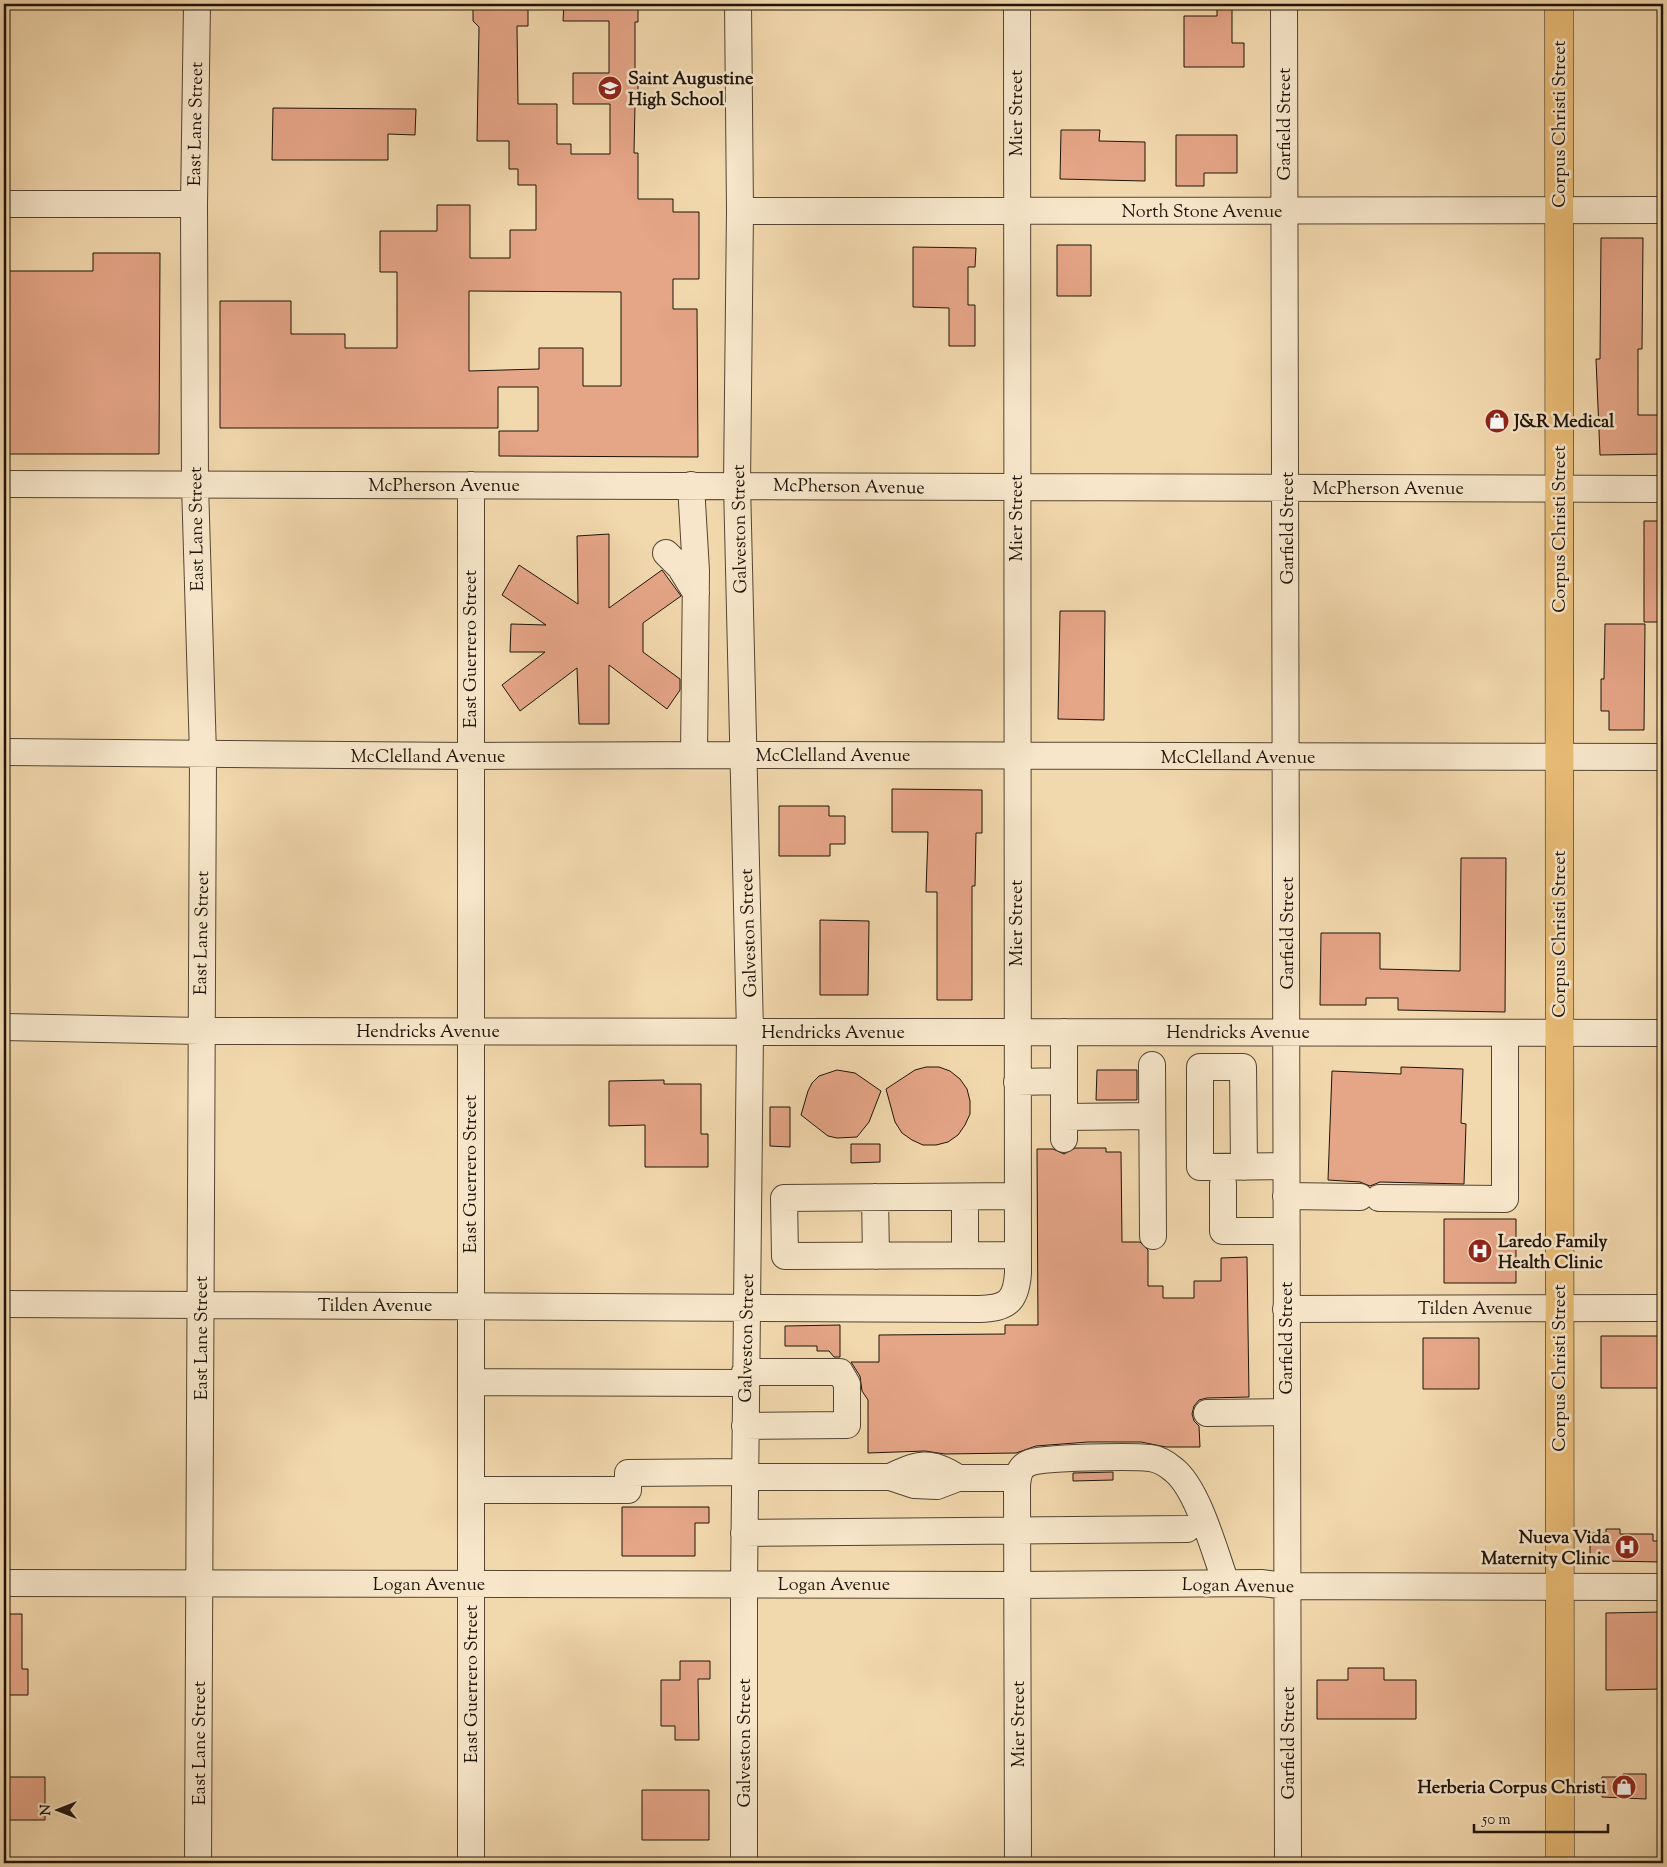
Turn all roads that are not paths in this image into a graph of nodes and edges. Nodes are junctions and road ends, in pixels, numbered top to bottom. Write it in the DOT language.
graph roads {
  1 [pos="197,4"];
  2 [pos="738,4"];
  3 [pos="1016,4"];
  4 [pos="1284,4"];
  5 [pos="1559,4"];
  6 [pos="4,204"];
  7 [pos="194,204"];
  8 [pos="1559,210"];
  9 [pos="1663,210"];
  10 [pos="740,211"];
  11 [pos="1016,211"];
  12 [pos="1284,211"];
  13 [pos="4,484"];
  14 [pos="195,484"];
  15 [pos="737,484"];
  16 [pos="470,485"];
  17 [pos="691,485"];
  18 [pos="1287,487"];
  19 [pos="1016,488"];
  20 [pos="1559,489"];
  21 [pos="1663,489"];
  22 [pos="666,553"];
  23 [pos="696,593"];
  24 [pos="4,752"];
  25 [pos="203,754"];
  26 [pos="694,755"];
  27 [pos="743,755"];
  28 [pos="470,756"];
  29 [pos="1016,757"];
  30 [pos="1286,757"];
  31 [pos="1559,757"];
  32 [pos="1663,757"];
  33 [pos="4,1027"];
  34 [pos="200,1031"];
  35 [pos="470,1031"];
  36 [pos="750,1032"];
  37 [pos="1016,1032"];
  38 [pos="1064,1032"];
  39 [pos="1287,1032"];
  40 [pos="1505,1033"];
  41 [pos="1559,1033"];
  42 [pos="1663,1033"];
  43 [pos="1152,1064"];
  44 [pos="1064,1081"];
  45 [pos="1017,1082"];
  46 [pos="1152,1116"];
  47 [pos="1286,1166"];
  48 [pos="1244,1167"];
  49 [pos="1223,1184"];
  50 [pos="1017,1196"];
  51 [pos="1286,1196"];
  52 [pos="875,1197"];
  53 [pos="964,1197"];
  54 [pos="1286,1231"];
  55 [pos="1153,1236"];
  56 [pos="965,1255"];
  57 [pos="1018,1255"];
  58 [pos="876,1256"];
  59 [pos="4,1304"];
  60 [pos="201,1304"];
  61 [pos="470,1305"];
  62 [pos="746,1308"];
  63 [pos="1560,1308"];
  64 [pos="1663,1308"];
  65 [pos="1286,1309"];
  66 [pos="746,1378"];
  67 [pos="470,1382"];
  68 [pos="1286,1412"];
  69 [pos="1207,1413"];
  70 [pos="745,1426"];
  71 [pos="745,1474"];
  72 [pos="1018,1478"];
  73 [pos="471,1490"];
  74 [pos="1187,1529"];
  75 [pos="1017,1530"];
  76 [pos="744,1533"];
  77 [pos="4,1582"];
  78 [pos="200,1583"];
  79 [pos="1226,1583"];
  80 [pos="471,1584"];
  81 [pos="744,1584"];
  82 [pos="1018,1585"];
  83 [pos="1287,1586"];
  84 [pos="1560,1587"];
  85 [pos="1663,1587"];
  86 [pos="198,1863"];
  87 [pos="471,1863"];
  88 [pos="744,1863"];
  89 [pos="1018,1863"];
  90 [pos="1288,1863"];
  91 [pos="1560,1863"];
  1 -- 7 [label="street, East Lane Street"];
  2 -- 10 [label="street, Galveston Street"];
  3 -- 11 [label="street, Mier Street"];
  4 -- 12 [label="street, Garfield Street"];
  5 -- 8 [label="main road, Corpus Christi Street"];
  6 -- 7 [label="street"];
  7 -- 14 [label="street, East Lane Street"];
  8 -- 9 [label="street, North Stone Avenue"];
  8 -- 12 [label="street, North Stone Avenue"];
  8 -- 20 [label="main road, Corpus Christi Street"];
  10 -- 11 [label="street, North Stone Avenue"];
  10 -- 15 [label="street, Galveston Street"];
  11 -- 12 [label="street, North Stone Avenue"];
  11 -- 19 [label="street, Mier Street"];
  12 -- 18 [label="street, Garfield Street"];
  13 -- 14 [label="street, McPherson Avenue"];
  14 -- 16 [label="street, McPherson Avenue"];
  14 -- 25 [label="street, East Lane Street"];
  15 -- 17 [label="street, McPherson Avenue"];
  15 -- 19 [label="street, McPherson Avenue"];
  15 -- 27 [label="street, Galveston Street"];
  16 -- 17 [label="street, McPherson Avenue"];
  16 -- 28 [label="street, East Guerrero Street"];
  17 -- 23 [label="street"];
  18 -- 19 [label="street, McPherson Avenue"];
  18 -- 20 [label="street, McPherson Avenue"];
  18 -- 30 [label="street, Garfield Street"];
  19 -- 29 [label="street, Mier Street"];
  20 -- 21 [label="street, McPherson Avenue"];
  20 -- 31 [label="main road, Corpus Christi Street"];
  22 -- 23 [label="street"];
  23 -- 26 [label="street"];
  24 -- 25 [label="street, McClelland Avenue"];
  25 -- 28 [label="street, McClelland Avenue"];
  25 -- 34 [label="street, East Lane Street"];
  26 -- 27 [label="street, McClelland Avenue"];
  26 -- 28 [label="street, McClelland Avenue"];
  27 -- 29 [label="street, McClelland Avenue"];
  27 -- 36 [label="street, Galveston Street"];
  28 -- 35 [label="street, East Guerrero Street"];
  29 -- 30 [label="street, McClelland Avenue"];
  29 -- 37 [label="street, Mier Street"];
  30 -- 31 [label="street, McClelland Avenue"];
  30 -- 39 [label="street, Garfield Street"];
  31 -- 32 [label="street, McClelland Avenue"];
  31 -- 41 [label="main road, Corpus Christi Street"];
  33 -- 34 [label="street, Hendricks Avenue"];
  34 -- 35 [label="street, Hendricks Avenue"];
  34 -- 60 [label="street, East Lane Street"];
  35 -- 36 [label="street, Hendricks Avenue"];
  35 -- 61 [label="street, East Guerrero Street"];
  36 -- 37 [label="street, Hendricks Avenue"];
  36 -- 62 [label="street, Galveston Street"];
  37 -- 38 [label="street, Hendricks Avenue"];
  37 -- 45 [label="street, Mier Street"];
  38 -- 39 [label="street, Hendricks Avenue"];
  38 -- 44 [label="street"];
  39 -- 40 [label="street, Hendricks Avenue"];
  39 -- 47 [label="street, Garfield Street"];
  40 -- 41 [label="street, Hendricks Avenue"];
  40 -- 51 [label="street"];
  41 -- 42 [label="street, Hendricks Avenue"];
  41 -- 63 [label="main road, Corpus Christi Street"];
  43 -- 46 [label="street"];
  44 -- 45 [label="street"];
  44 -- 46 [label="street"];
  45 -- 50 [label="street, Mier Street"];
  46 -- 55 [label="street"];
  47 -- 48 [label="street"];
  47 -- 51 [label="street, Garfield Street"];
  49 -- 54 [label="street"];
  50 -- 53 [label="street"];
  50 -- 57 [label="street, Mier Street"];
  51 -- 54 [label="street, Garfield Street"];
  52 -- 53 [label="street"];
  52 -- 58 [label="street"];
  52 -- 58 [label="street"];
  53 -- 56 [label="street"];
  54 -- 65 [label="street, Garfield Street"];
  56 -- 57 [label="street"];
  56 -- 58 [label="street"];
  57 -- 62 [label="street, Tilden Avenue"];
  59 -- 60 [label="street, Tilden Avenue"];
  60 -- 61 [label="street, Tilden Avenue"];
  60 -- 78 [label="street, East Lane Street"];
  61 -- 62 [label="street, Tilden Avenue"];
  61 -- 67 [label="street, East Guerrero Street"];
  62 -- 66 [label="street, Galveston Street"];
  63 -- 64 [label="street, Tilden Avenue"];
  63 -- 65 [label="street, Tilden Avenue"];
  63 -- 84 [label="main road, Corpus Christi Street"];
  65 -- 68 [label="street, Garfield Street"];
  66 -- 67 [label="street"];
  66 -- 70 [label="street, Galveston Street"];
  66 -- 70 [label="street"];
  67 -- 73 [label="street, East Guerrero Street"];
  68 -- 69 [label="street"];
  68 -- 83 [label="street, Garfield Street"];
  70 -- 71 [label="street, Galveston Street"];
  71 -- 72 [label="street"];
  71 -- 73 [label="street"];
  71 -- 76 [label="street, Galveston Street"];
  72 -- 75 [label="street, Mier Street"];
  72 -- 79 [label="street"];
  73 -- 80 [label="street, East Guerrero Street"];
  74 -- 75 [label="street"];
  75 -- 76 [label="street"];
  75 -- 82 [label="street, Mier Street"];
  76 -- 81 [label="street, Galveston Street"];
  77 -- 78 [label="street, Logan Avenue"];
  78 -- 80 [label="street, Logan Avenue"];
  78 -- 86 [label="street, East Lane Street"];
  79 -- 82 [label="street, Logan Avenue"];
  79 -- 83 [label="street, Logan Avenue"];
  80 -- 81 [label="street, Logan Avenue"];
  80 -- 87 [label="street, East Guerrero Street"];
  81 -- 82 [label="street, Logan Avenue"];
  81 -- 88 [label="street, Galveston Street"];
  82 -- 89 [label="street, Mier Street"];
  83 -- 84 [label="street, Logan Avenue"];
  83 -- 90 [label="street, Garfield Street"];
  84 -- 85 [label="street, Logan Avenue"];
  84 -- 91 [label="main road, Corpus Christi Street"];
}
